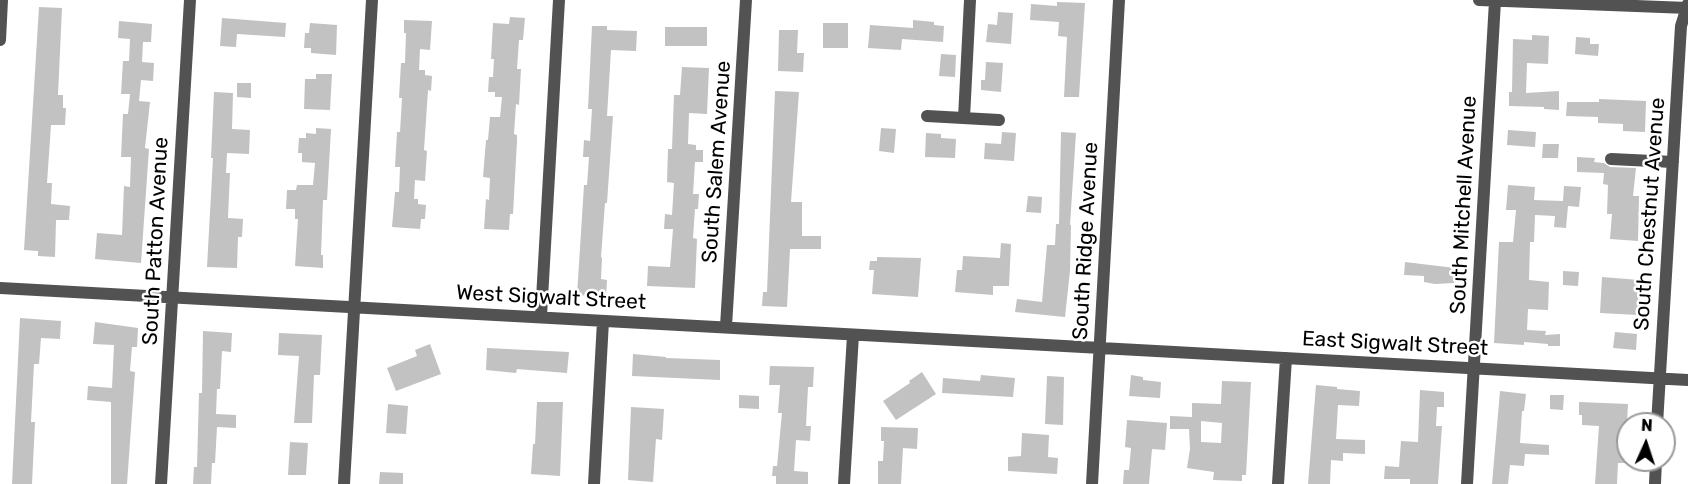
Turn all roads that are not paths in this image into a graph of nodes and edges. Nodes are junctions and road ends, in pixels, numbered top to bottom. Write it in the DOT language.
graph roads {
  1 [pos="2,0"];
  2 [pos="190,0"];
  3 [pos="372,0"];
  4 [pos="559,0"];
  5 [pos="746,0"];
  6 [pos="970,0"];
  7 [pos="1119,0"];
  8 [pos="1479,0"];
  9 [pos="1495,1"];
  10 [pos="1634,3"];
  11 [pos="1688,7"];
  12 [pos="0,40"];
  13 [pos="927,116"];
  14 [pos="964,118"];
  15 [pos="999,120"];
  16 [pos="1611,159"];
  17 [pos="1673,162"];
  18 [pos="0,288"];
  19 [pos="173,296"];
  20 [pos="354,306"];
  21 [pos="541,316"];
  22 [pos="603,321"];
  23 [pos="726,326"];
  24 [pos="853,335"];
  25 [pos="1100,349"];
  26 [pos="1286,358"];
  27 [pos="1474,368"];
  28 [pos="1659,379"];
  29 [pos="1688,381"];
  30 [pos="1658,412"];
  31 [pos="161,484"];
  32 [pos="344,484"];
  33 [pos="594,484"];
  34 [pos="844,484"];
  35 [pos="1092,484"];
  36 [pos="1278,484"];
  37 [pos="1467,484"];
  1 -- 12 [label="street"];
  2 -- 19 [label="street, South Patton Avenue"];
  3 -- 20 [label="street"];
  4 -- 21 [label="street"];
  5 -- 23 [label="street, South Salem Avenue"];
  6 -- 14 [label="street"];
  7 -- 25 [label="street, South Ridge Avenue"];
  8 -- 9 [label="street"];
  9 -- 10 [label="street"];
  9 -- 27 [label="street, South Mitchell Avenue"];
  10 -- 11 [label="street"];
  11 -- 17 [label="street, South Chestnut Avenue"];
  13 -- 14 [label="street"];
  14 -- 15 [label="street"];
  16 -- 17 [label="street"];
  17 -- 28 [label="street, South Chestnut Avenue"];
  18 -- 19 [label="street, West Sigwalt Street"];
  19 -- 20 [label="street, West Sigwalt Street"];
  19 -- 31 [label="street, South Patton Avenue"];
  20 -- 21 [label="street, West Sigwalt Street"];
  20 -- 32 [label="street"];
  21 -- 22 [label="street, West Sigwalt Street"];
  22 -- 23 [label="street, West Sigwalt Street"];
  22 -- 33 [label="street"];
  23 -- 24 [label="street, West Sigwalt Street"];
  24 -- 25 [label="street, West Sigwalt Street"];
  24 -- 34 [label="street"];
  25 -- 26 [label="street, East Sigwalt Street"];
  25 -- 35 [label="street, South Ridge Avenue"];
  26 -- 27 [label="street, East Sigwalt Street"];
  26 -- 36 [label="street"];
  27 -- 28 [label="street, East Sigwalt Street"];
  27 -- 37 [label="street, South Mitchell Avenue"];
  28 -- 29 [label="street, East Sigwalt Street"];
  28 -- 30 [label="street, South Chestnut Avenue"];
}
